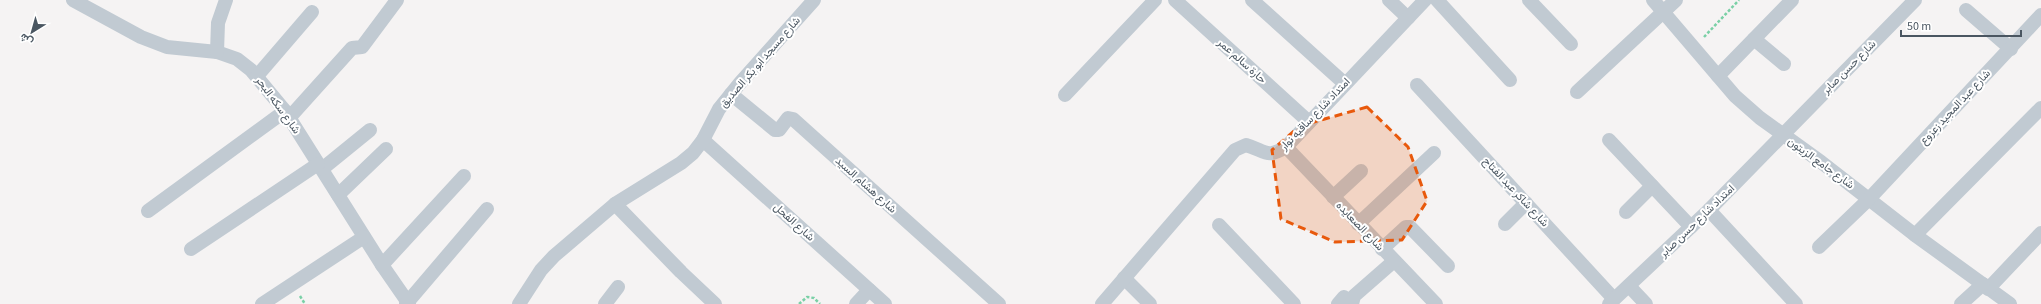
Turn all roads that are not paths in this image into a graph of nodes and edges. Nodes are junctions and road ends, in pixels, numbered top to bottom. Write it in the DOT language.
graph roads {
  1 [pos="73,0"];
  2 [pos="226,0"];
  3 [pos="397,0"];
  4 [pos="814,0"];
  5 [pos="1155,0"];
  6 [pos="1174,0"];
  7 [pos="1252,0"];
  8 [pos="1389,0"];
  9 [pos="1425,0"];
  10 [pos="1437,0"];
  11 [pos="1529,0"];
  12 [pos="1653,0"];
  13 [pos="1676,0"];
  14 [pos="1792,0"];
  15 [pos="1915,0"];
  16 [pos="1966,10"];
  17 [pos="312,12"];
  18 [pos="1663,13"];
  19 [pos="2041,15"];
  20 [pos="1408,18"];
  21 [pos="1754,39"];
  22 [pos="1571,44"];
  23 [pos="2011,48"];
  24 [pos="217,52"];
  25 [pos="1784,64"];
  26 [pos="257,76"];
  27 [pos="1718,76"];
  28 [pos="1510,80"];
  29 [pos="1344,83"];
  30 [pos="1417,85"];
  31 [pos="1576,92"];
  32 [pos="731,94"];
  33 [pos="1065,95"];
  34 [pos="2041,108"];
  35 [pos="287,114"];
  36 [pos="1309,122"];
  37 [pos="370,130"];
  38 [pos="1782,135"];
  39 [pos="703,140"];
  40 [pos="1609,140"];
  41 [pos="1286,146"];
  42 [pos="386,149"];
  43 [pos="1434,153"];
  44 [pos="320,166"];
  45 [pos="1361,171"];
  46 [pos="464,176"];
  47 [pos="1652,186"];
  48 [pos="338,195"];
  49 [pos="1333,197"];
  50 [pos="1869,199"];
  51 [pos="1526,203"];
  52 [pos="615,204"];
  53 [pos="487,208"];
  54 [pos="1710,210"];
  55 [pos="148,211"];
  56 [pos="1626,212"];
  57 [pos="1358,224"];
  58 [pos="1505,224"];
  59 [pos="1218,225"];
  60 [pos="1691,227"];
  61 [pos="2041,233"];
  62 [pos="1915,235"];
  63 [pos="364,237"];
  64 [pos="1819,247"];
  65 [pos="191,249"];
  66 [pos="1382,249"];
  67 [pos="1394,261"];
  68 [pos="382,265"];
  69 [pos="1448,266"];
  70 [pos="1124,278"];
  71 [pos="1629,286"];
  72 [pos="1986,287"];
  73 [pos="618,288"];
  74 [pos="869,290"];
  75 [pos="1345,302"];
  76 [pos="1612,302"];
  77 [pos="262,304"];
  78 [pos="407,304"];
  79 [pos="519,304"];
  80 [pos="605,304"];
  81 [pos="715,304"];
  82 [pos="856,304"];
  83 [pos="885,304"];
  84 [pos="1000,304"];
  85 [pos="1102,304"];
  86 [pos="1150,304"];
  87 [pos="1294,304"];
  88 [pos="1436,304"];
  89 [pos="1646,304"];
  90 [pos="1796,304"];
  91 [pos="1961,304"];
  92 [pos="2010,304"];
  1 -- 24 [label="street, شارع سكه البحر"];
  2 -- 24 [label="street"];
  3 -- 35 [label="street"];
  4 -- 32 [label="street, شارع مسجد ابو بكر الصديق"];
  5 -- 33 [label="street"];
  6 -- 36 [label="street, حارة سالم عمر"];
  7 -- 29 [label="street"];
  8 -- 20 [label="street"];
  9 -- 20 [label="street, امتداد شارع ساقيه نوار"];
  10 -- 28 [label="street"];
  11 -- 22 [label="street"];
  12 -- 18 [label="street, شارع جامع الزيتون"];
  13 -- 18 [label="street"];
  14 -- 21 [label="street"];
  15 -- 38 [label="street, شارع حسن صابر"];
  16 -- 23 [label="street"];
  17 -- 26 [label="street"];
  18 -- 27 [label="street, شارع جامع الزيتون"];
  18 -- 31 [label="street"];
  19 -- 23 [label="street, شارع عبد المجيد زعزوع"];
  20 -- 29 [label="street, امتداد شارع ساقيه نوار"];
  21 -- 25 [label="street"];
  21 -- 27 [label="street"];
  23 -- 50 [label="street, شارع عبد المجيد زعزوع"];
  24 -- 26 [label="street, شارع سكه البحر"];
  26 -- 35 [label="street, شارع سكه البحر"];
  27 -- 38 [label="street, شارع جامع الزيتون"];
  29 -- 36 [label="street, امتداد شارع ساقيه نوار"];
  30 -- 51 [label="street, شارع شاكر عبد الفتاح"];
  32 -- 39 [label="street, شارع مسجد ابو بكر الصديق"];
  32 -- 84 [label="street, شارع هشام السيد"];
  34 -- 62 [label="street"];
  35 -- 44 [label="street, شارع سكه البحر"];
  35 -- 55 [label="street"];
  36 -- 41 [label="street, امتداد شارع ساقيه نوار"];
  37 -- 44 [label="street"];
  38 -- 50 [label="street, شارع جامع الزيتون"];
  38 -- 54 [label="street, امتداد شارع حسن صابر"];
  39 -- 52 [label="street, شارع مسجد ابو بكر الصديق"];
  39 -- 74 [label="street, شارع الفحل"];
  40 -- 47 [label="street"];
  41 -- 49 [label="street, شارع الصعايده"];
  41 -- 70 [label="street, امتداد شارع ساقيه نوار"];
  42 -- 48 [label="street"];
  43 -- 57 [label="street"];
  44 -- 48 [label="street, شارع سكه البحر"];
  44 -- 65 [label="street"];
  45 -- 49 [label="street"];
  46 -- 68 [label="street"];
  47 -- 56 [label="street"];
  47 -- 60 [label="street"];
  48 -- 63 [label="street, شارع سكه البحر"];
  49 -- 57 [label="street, شارع الصعايده"];
  50 -- 62 [label="street, شارع جامع الزيتون"];
  50 -- 64 [label="street, شارع عبد المجيد زعزوع"];
  51 -- 58 [label="street"];
  51 -- 76 [label="street, شارع شاكر عبد الفتاح"];
  52 -- 79 [label="street, شارع مسجد ابو بكر الصديق"];
  52 -- 81 [label="street"];
  53 -- 78 [label="street"];
  54 -- 60 [label="street, امتداد شارع حسن صابر"];
  54 -- 90 [label="street"];
  57 -- 66 [label="street, شارع الصعايده"];
  59 -- 87 [label="street"];
  60 -- 71 [label="street, امتداد شارع حسن صابر"];
  61 -- 72 [label="street"];
  62 -- 72 [label="street, شارع جامع الزيتون"];
  63 -- 68 [label="street, شارع سكه البحر"];
  63 -- 77 [label="street"];
  66 -- 67 [label="street, شارع الصعايده"];
  66 -- 69 [label="street"];
  67 -- 75 [label="street"];
  67 -- 88 [label="street, شارع الصعايده"];
  68 -- 78 [label="street, شارع سكه البحر"];
  70 -- 85 [label="street, امتداد شارع ساقيه نوار"];
  70 -- 86 [label="street"];
  71 -- 76 [label="street, امتداد شارع حسن صابر"];
  71 -- 89 [label="street"];
  72 -- 91 [label="street"];
  72 -- 92 [label="street, شارع جامع الزيتون"];
  73 -- 80 [label="street"];
  74 -- 82 [label="street"];
  74 -- 83 [label="street, شارع الفحل"];
}
